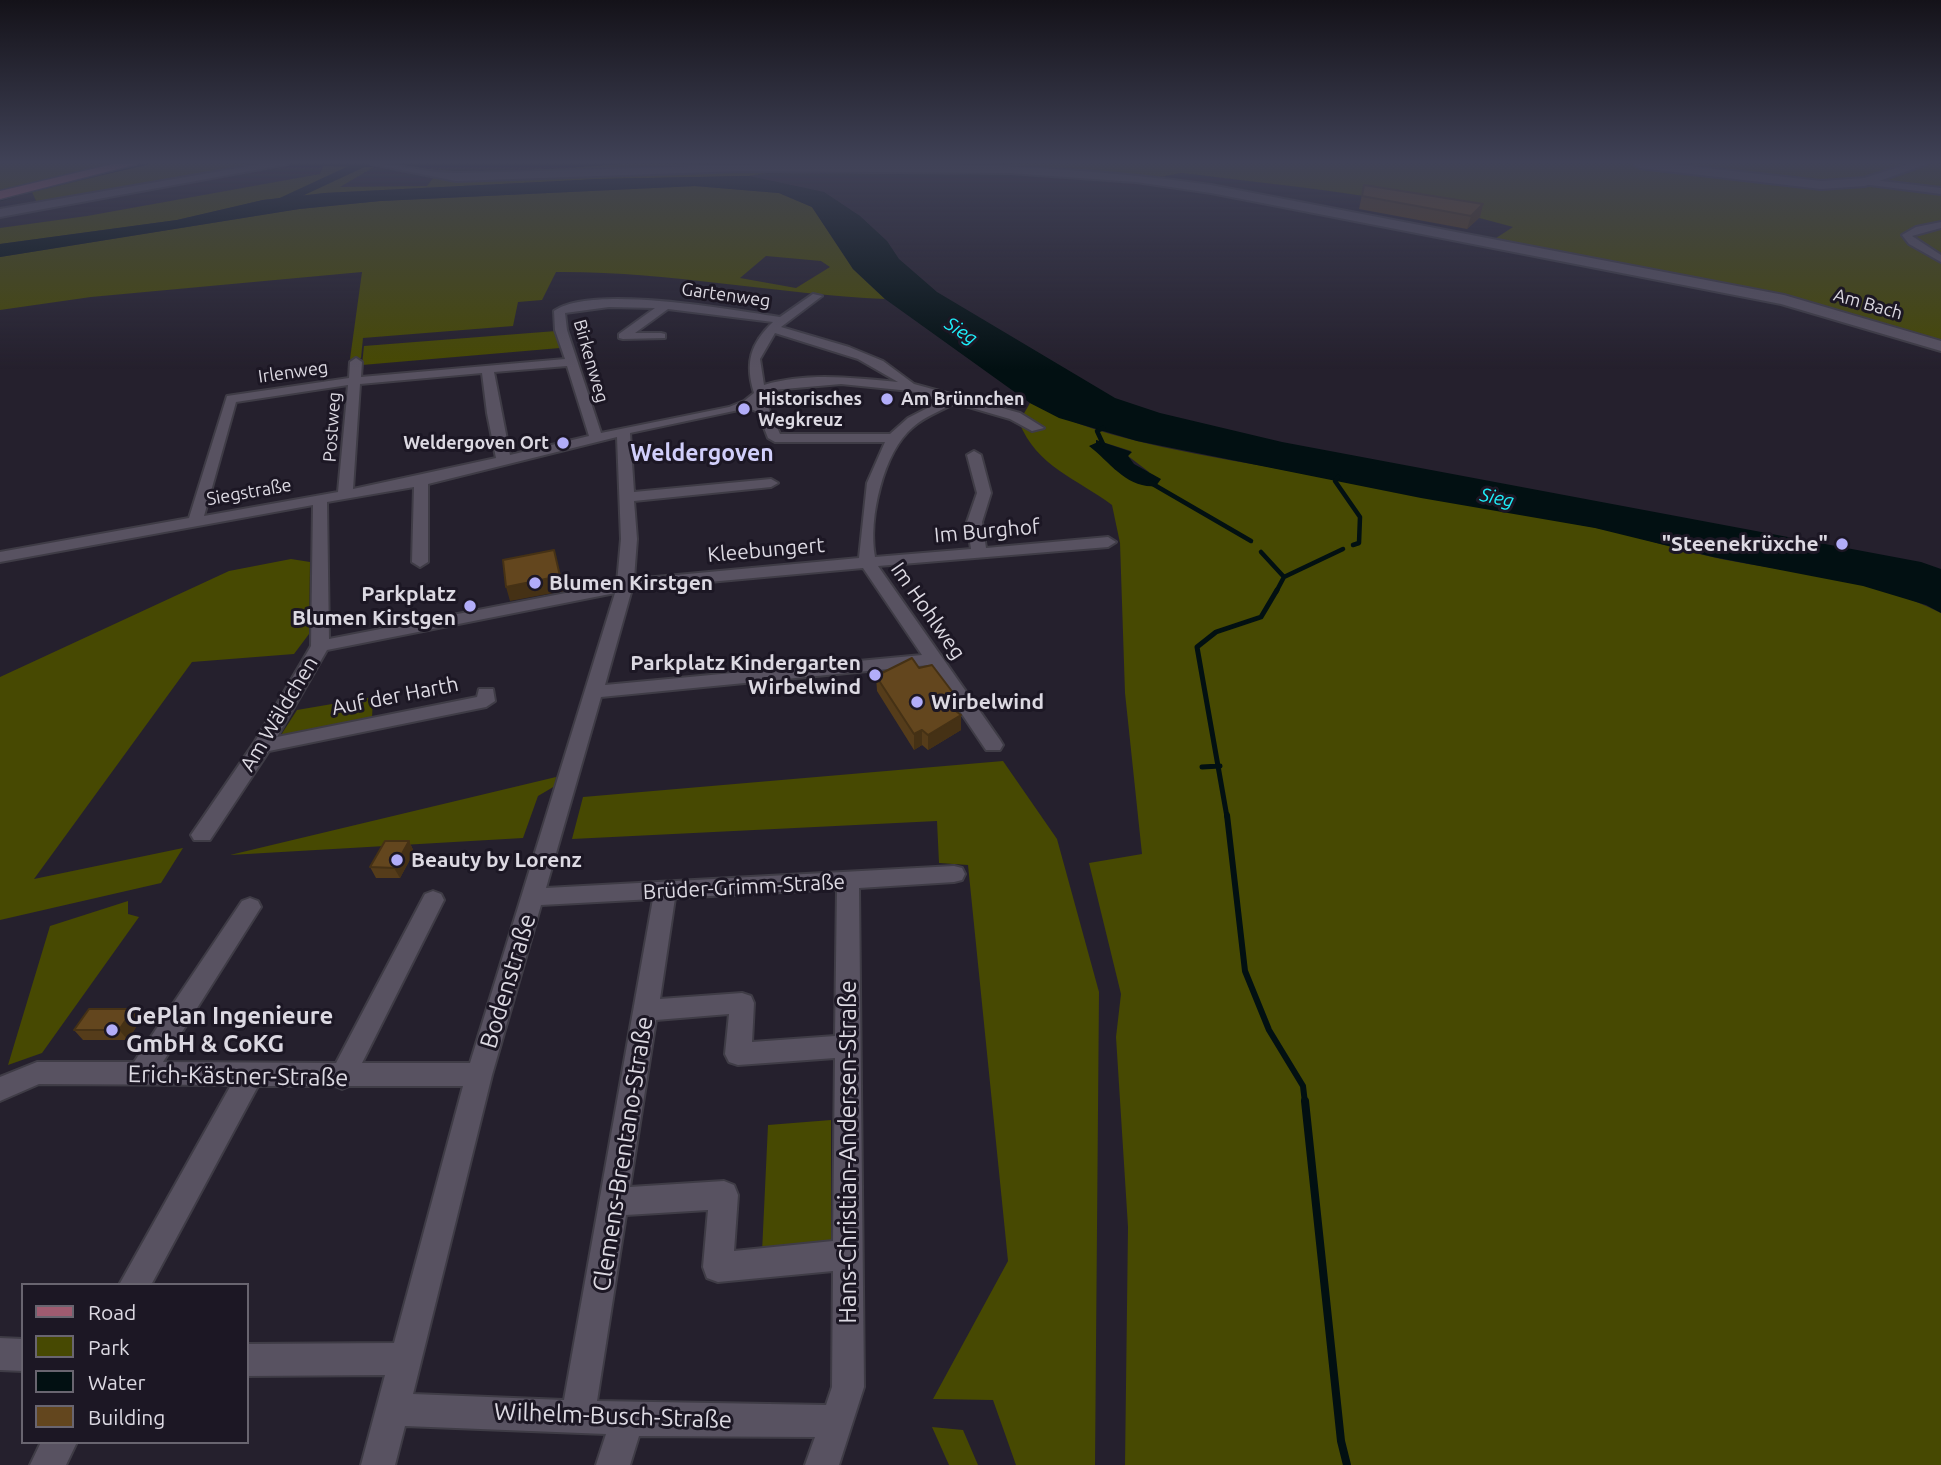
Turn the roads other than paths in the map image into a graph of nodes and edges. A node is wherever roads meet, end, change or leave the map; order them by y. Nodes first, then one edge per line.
1 (1435, 232) edge
2 (1912, 232) edge
3 (1941, 259) edge
4 (817, 296) dead end
5 (576, 305) joint
6 (666, 305) junction
7 (778, 324) junction
8 (661, 336) dead end
9 (1941, 346) edge
10 (356, 362) dead end
11 (571, 362) junction
12 (488, 369) junction
13 (353, 381) junction
14 (911, 387) junction
15 (760, 392) junction
16 (952, 400) junction
17 (749, 404) junction
18 (1037, 428) dead end
19 (623, 430) junction
20 (596, 438) junction
21 (895, 438) junction
22 (974, 455) dead end
23 (504, 461) junction
24 (421, 481) junction
25 (771, 484) dead end
26 (345, 494) junction
27 (626, 497) junction
28 (320, 499) junction
29 (195, 522) junction
30 (1108, 542) dead end
31 (980, 553) junction
32 (0, 557) edge
33 (419, 562) dead end
34 (869, 563) junction
35 (625, 586) junction
36 (320, 646) junction
37 (936, 659) junction
38 (595, 692) junction
39 (486, 693) dead end
40 (993, 745) dead end
41 (262, 746) junction
42 (202, 835) dead end
43 (954, 874) dead end
44 (848, 880) junction
45 (665, 892) junction
46 (533, 897) junction
47 (432, 900) dead end
48 (250, 907) dead end
49 (646, 1010) junction
50 (849, 1046) junction
51 (141, 1075) junction
52 (250, 1076) junction
53 (479, 1076) junction
54 (342, 1077) junction
55 (1, 1091) edge
56 (616, 1202) junction
57 (848, 1255) junction
58 (135, 1283) edge
59 (0, 1354) edge
60 (21, 1355) edge
61 (403, 1359) junction
62 (248, 1360) edge
63 (393, 1409) junction
64 (578, 1416) junction
65 (628, 1419) junction
66 (834, 1421) junction
67 (59, 1444) edge
68 (47, 1465) edge
69 (378, 1465) edge
70 (613, 1465) edge
71 (822, 1465) edge

1 - 9 street, Am Bach
2 - 3 street
4 - 7 street
5 - 6 street, Gartenweg
5 - 11 street, Birkenweg
6 - 7 street, Gartenweg
6 - 8 street, Gartenweg
7 - 14 street, Gartenweg
7 - 15 street
10 - 13 street, Postweg
11 - 12 street, Irlenweg
11 - 20 street, Birkenweg
12 - 13 street, Irlenweg
12 - 23 street
13 - 26 street, Postweg
13 - 29 street, Irlenweg
14 - 15 street
14 - 16 street
15 - 17 street
16 - 18 street
16 - 21 street, Im Hohlweg
17 - 19 street, Siegstraße
17 - 21 street
19 - 20 street, Siegstraße
19 - 27 street, Bodenstraße
20 - 23 street, Siegstraße
21 - 34 street, Im Hohlweg
22 - 31 street
23 - 24 street, Siegstraße
24 - 26 street, Siegstraße
24 - 33 street
25 - 27 street
26 - 28 street, Siegstraße
27 - 35 street, Bodenstraße
28 - 29 street, Siegstraße
28 - 36 street, Am Wäldchen
29 - 32 street, Siegstraße
30 - 31 street, Im Burghof
31 - 34 street, Im Burghof
34 - 35 street, Kleebungert
34 - 37 street, Im Hohlweg
35 - 36 street, Kleebungert
35 - 38 street, Bodenstraße
36 - 41 street, Am Wäldchen
37 - 38 street
37 - 40 street, Im Hohlweg
38 - 46 street, Bodenstraße
39 - 41 street, Auf der Harth
41 - 42 street, Am Wäldchen
43 - 44 street, Brüder-Grimm-Straße
44 - 45 street, Brüder-Grimm-Straße
44 - 50 street, Hans-Christian-Andersen-Straße
45 - 46 street, Brüder-Grimm-Straße
45 - 49 street, Clemens-Brentano-Straße
46 - 53 street, Bodenstraße
47 - 54 street
48 - 51 street
49 - 50 street
49 - 56 street, Clemens-Brentano-Straße
50 - 57 street, Hans-Christian-Andersen-Straße
51 - 52 street, Erich-Kästner-Straße
51 - 55 street, Erich-Kästner-Straße
52 - 54 street, Erich-Kästner-Straße
52 - 58 street
53 - 54 street, Erich-Kästner-Straße
53 - 61 street, Bodenstraße
56 - 57 street
56 - 64 street, Clemens-Brentano-Straße
57 - 66 street, Hans-Christian-Andersen-Straße
59 - 60 street
61 - 62 street
61 - 63 street, Bodenstraße
63 - 64 street, Wilhelm-Busch-Straße
63 - 69 street, Bodenstraße
64 - 65 street, Wilhelm-Busch-Straße
65 - 66 street, Wilhelm-Busch-Straße
65 - 70 street
66 - 71 street, Hans-Christian-Andersen-Straße
67 - 68 street

